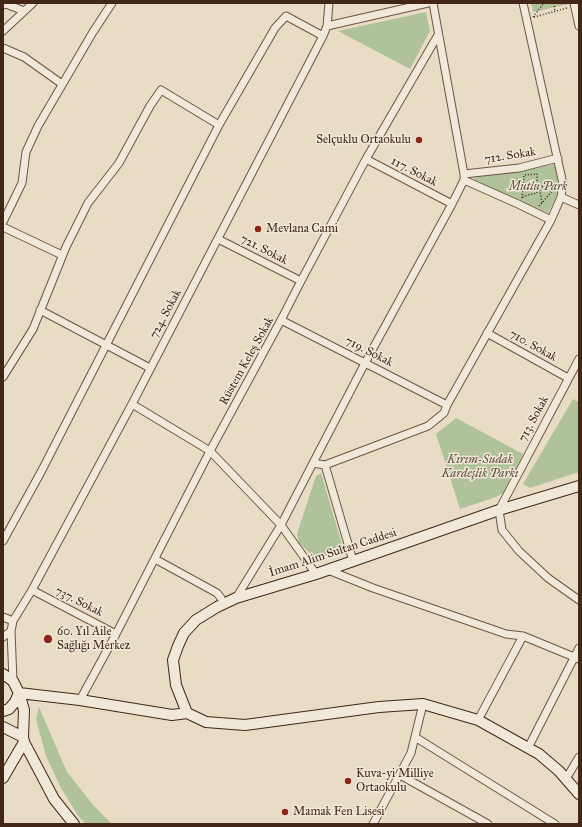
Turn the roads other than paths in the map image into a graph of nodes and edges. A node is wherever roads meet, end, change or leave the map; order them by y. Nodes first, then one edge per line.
1 (33, 3) edge
2 (112, 3) edge
3 (329, 3) edge
4 (428, 3) edge
5 (433, 3) edge
6 (523, 3) edge
7 (3, 5) edge
8 (575, 5) edge
9 (24, 11) junction
10 (327, 26) junction
11 (579, 26) edge
12 (3, 31) edge
13 (438, 35) junction
14 (323, 36) junction
15 (3, 48) edge
16 (62, 84) junction
17 (219, 125) junction
18 (558, 158) junction
19 (366, 160) junction
20 (464, 177) junction
21 (561, 197) junction
22 (452, 204) junction
23 (579, 205) edge
24 (551, 220) junction
25 (3, 222) edge
26 (3, 227) edge
27 (218, 239) junction
28 (62, 255) junction
29 (301, 281) junction
30 (40, 310) junction
31 (281, 320) junction
32 (487, 333) junction
33 (106, 344) junction
34 (579, 359) edge
35 (365, 363) junction
36 (150, 368) junction
37 (3, 375) edge
38 (568, 378) junction
39 (132, 404) junction
40 (447, 404) junction
41 (210, 451) junction
42 (313, 463) junction
43 (325, 465) junction
44 (579, 486) edge
45 (499, 510) junction
46 (281, 525) junction
47 (3, 541) edge
48 (154, 559) junction
49 (353, 561) junction
50 (328, 570) junction
51 (316, 574) junction
52 (32, 590) junction
53 (236, 598) junction
54 (579, 600) edge
55 (224, 604) junction
56 (3, 617) edge
57 (13, 622) junction
58 (11, 631) junction
59 (116, 634) junction
60 (523, 636) junction
61 (3, 637) edge
62 (579, 648) edge
63 (577, 658) edge
64 (3, 674) edge
65 (13, 681) junction
66 (19, 692) junction
67 (80, 700) junction
68 (423, 704) junction
69 (3, 711) edge
70 (187, 713) junction
71 (478, 720) junction
72 (3, 727) edge
73 (415, 737) junction
74 (23, 740) junction
75 (528, 748) junction
76 (579, 757) edge
77 (400, 775) junction
78 (3, 778) edge
79 (566, 779) junction
80 (579, 794) edge
81 (74, 824) edge
82 (373, 824) edge
83 (488, 824) edge
84 (555, 824) edge

1 - 9 street
2 - 16 street
3 - 10 street, 724. Sokak
4 - 10 street
5 - 13 street
6 - 18 street
7 - 9 street
8 - 11 street
9 - 12 street
10 - 14 street, 724. Sokak
13 - 19 street, Rüstem Keleş Sokak
13 - 20 street
14 - 17 street
14 - 27 street, 724. Sokak
15 - 16 street
16 - 25 street
17 - 28 street
17 - 33 street
18 - 20 street, 712. Sokak
18 - 21 street
19 - 22 street, 117. Sokak
19 - 29 street, Rüstem Keleş Sokak
20 - 22 street
20 - 24 street
21 - 23 street
21 - 24 street
22 - 35 street
24 - 32 street
26 - 28 street
27 - 29 street, 721. Sokak
27 - 36 street, 724. Sokak
28 - 30 street
29 - 31 street, Rüstem Keleş Sokak
30 - 33 street
30 - 37 street
31 - 35 street, 719. Sokak
31 - 41 street, Rüstem Keleş Sokak
32 - 38 street, 710. Sokak
32 - 40 street
33 - 36 street
33 - 47 street
34 - 38 street, 713. Sokak
35 - 40 street, 719. Sokak
35 - 42 street
36 - 39 street, 724. Sokak
38 - 45 street, 713. Sokak
39 - 41 street
39 - 52 street, 724. Sokak
40 - 43 street
41 - 46 street
41 - 48 street, Rüstem Keleş Sokak
42 - 43 street
42 - 46 street
43 - 49 street
44 - 45 street, İmam Alim Sultan Caddesi
45 - 49 street, İmam Alim Sultan Caddesi
45 - 54 street
46 - 51 street
46 - 53 street
48 - 55 street
48 - 59 street, Rüstem Keleş Sokak
49 - 50 street, İmam Alim Sultan Caddesi
50 - 51 street, İmam Alim Sultan Caddesi
50 - 60 street
51 - 53 street, İmam Alim Sultan Caddesi
52 - 57 street, 724. Sokak
52 - 59 street, 737. Sokak
53 - 55 street, İmam Alim Sultan Caddesi
55 - 70 street, İmam Alim Sultan Caddesi
56 - 57 street
57 - 58 street, 724. Sokak
58 - 61 street
58 - 65 street, 724. Sokak
59 - 67 street, Rüstem Keleş Sokak
60 - 63 street
60 - 71 street
62 - 63 street
63 - 75 street
64 - 65 street
65 - 66 street
66 - 67 street
66 - 69 street
66 - 74 street
67 - 70 street
68 - 70 street
68 - 71 street
68 - 73 street
71 - 75 street
72 - 74 street
73 - 77 street
73 - 84 street
74 - 78 street
74 - 81 street
75 - 79 street
76 - 79 street
77 - 82 street
77 - 83 street
79 - 80 street

